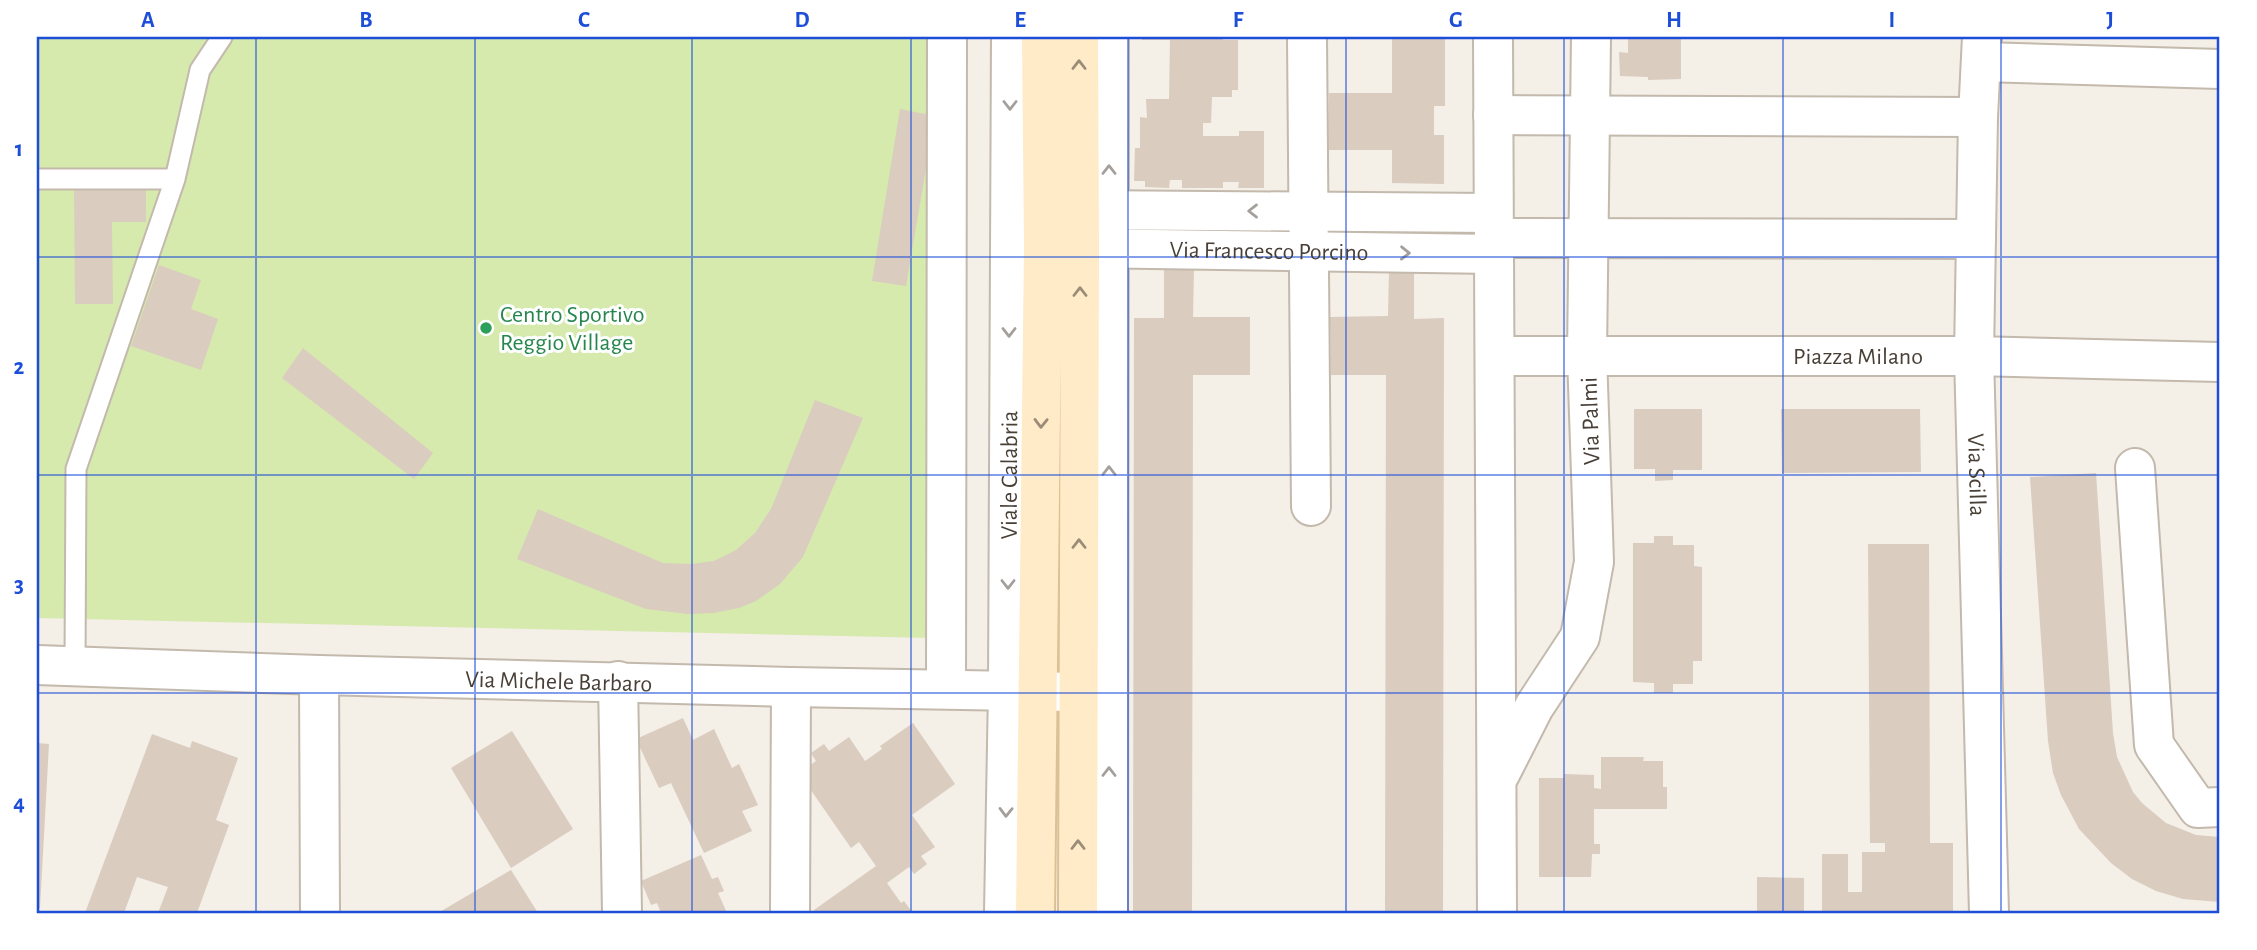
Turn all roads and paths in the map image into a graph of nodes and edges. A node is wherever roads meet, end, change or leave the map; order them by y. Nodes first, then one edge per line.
1 (222, 37) edge
2 (947, 37) edge
3 (1011, 37) edge
4 (1041, 37) edge
5 (1079, 37) edge
6 (1109, 37) edge
7 (1307, 37) edge
8 (1493, 37) edge
9 (1591, 37) edge
10 (1982, 49) edge
11 (2220, 69) edge
12 (1493, 115) junction
13 (1589, 117) junction
14 (1978, 117) junction
15 (37, 179) edge
16 (175, 179) junction
17 (1043, 209) junction
18 (1094, 209) junction
19 (1309, 211) junction
20 (1493, 235) junction
21 (1589, 238) junction
22 (1976, 239) junction
23 (1043, 247) junction
24 (1094, 248) junction
25 (1308, 252) junction
26 (1587, 355) junction
27 (1496, 356) junction
28 (1974, 356) junction
29 (2220, 362) edge
30 (2135, 468) dead end
31 (1311, 506) dead end
32 (37, 665) edge
33 (75, 666) junction
34 (319, 675) junction
35 (618, 681) junction
36 (790, 687) junction
37 (946, 689) junction
38 (1023, 690) junction
39 (1079, 692) junction
40 (1496, 781) junction
41 (2220, 807) edge
42 (320, 913) edge
43 (622, 913) edge
44 (790, 913) edge
45 (1004, 913) edge
46 (1035, 913) edge
47 (1078, 913) edge
48 (1108, 913) edge
49 (1497, 913) edge
50 (1989, 913) edge

1 - 16 lane
2 - 37 street
3 -> 38 street, Viale Calabria
4 - 17 main road, Viale Calabria
18 -> 5 main road
18 -> 6 street
7 - 19 street
8 - 12 street, Via Palmi
9 - 13 street, Via Palmi
10 - 11 street
10 - 14 street, Via Scilla
12 - 13 street
12 - 20 street, Via Palmi
13 - 14 street
13 - 21 street, Via Palmi
14 - 22 street, Via Scilla
15 - 16 lane
16 - 33 lane
17 - 18 street, Via Francesco Porcino
17 - 23 main road, Viale Calabria
19 -> 18 street, Via Francesco Porcino
18 - 24 main road
19 - 20 street, Via Francesco Porcino
19 - 25 street
20 - 21 street
25 -> 20 street, Via Francesco Porcino
20 - 27 street, Via Palmi
21 - 22 street
21 - 26 street, Via Palmi
22 - 28 street, Via Scilla
23 - 24 street, Via Francesco Porcino
23 -> 38 main road, Viale Calabria
24 - 25 street, Via Francesco Porcino
39 -> 24 main road
48 -> 24 street
25 - 31 street
26 - 27 street, Piazza Milano
26 - 28 street, Piazza Milano
26 - 40 street, Via Palmi
27 - 40 street, Via Palmi
28 - 29 street, Piazza Milano
28 - 50 street, Via Scilla
30 - 41 street
32 - 33 street, Via Michele Barbaro
33 - 34 street, Via Michele Barbaro
34 - 35 street, Via Michele Barbaro
34 - 42 street
35 - 36 street, Via Michele Barbaro
35 - 43 street
36 - 37 street, Via Michele Barbaro
36 - 44 street
37 - 38 street, Via Michele Barbaro
38 - 39 street, Via Michele Barbaro
38 -> 45 street, Viale Calabria
38 - 46 main road, Viale Calabria
47 -> 39 main road
40 - 49 street, Via Palmi

